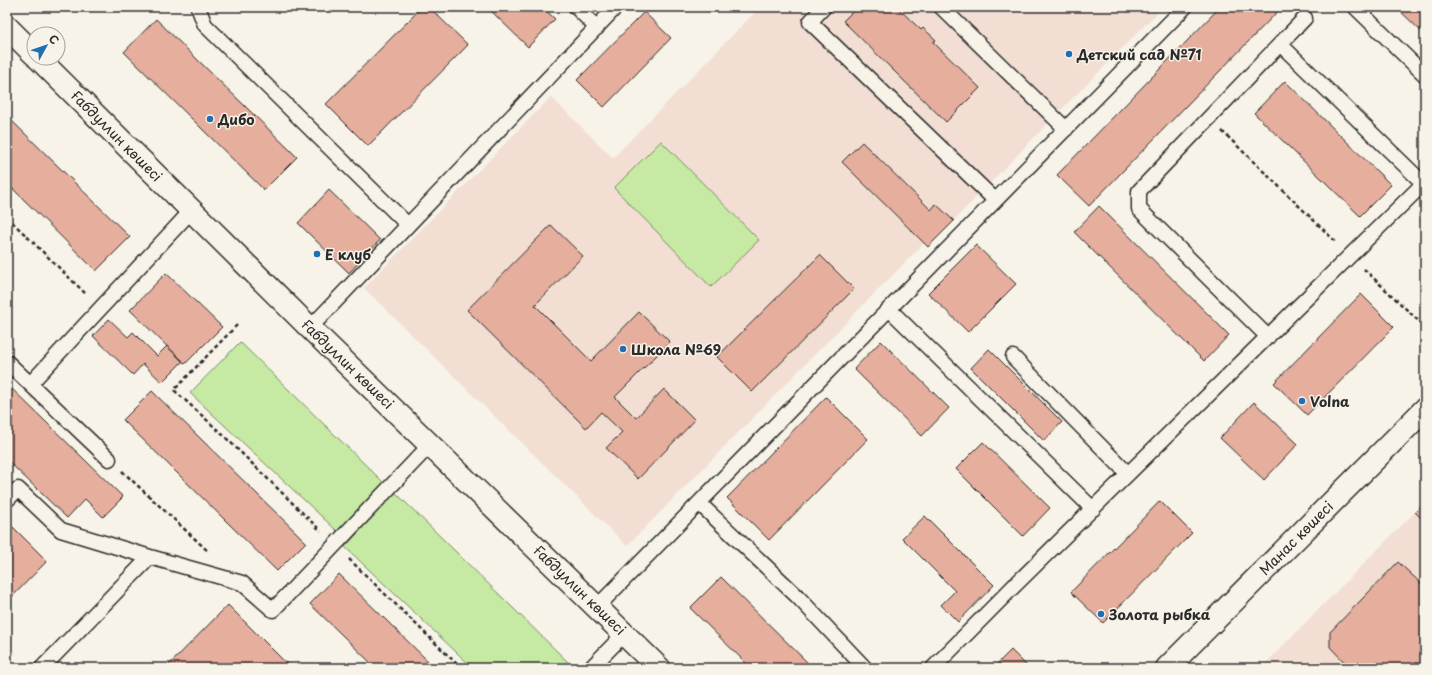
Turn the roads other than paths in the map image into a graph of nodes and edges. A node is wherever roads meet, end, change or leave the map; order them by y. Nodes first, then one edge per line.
1 (198, 7) edge
2 (576, 7) edge
3 (616, 7) edge
4 (824, 7) edge
5 (940, 7) edge
6 (1185, 7) edge
7 (1355, 7) edge
8 (1305, 18) dead end
9 (7, 27) edge
10 (597, 28) junction
11 (1280, 44) junction
12 (26, 46) edge
13 (46, 66) edge
14 (1425, 75) edge
15 (1066, 129) junction
16 (1424, 183) edge
17 (995, 200) junction
18 (192, 210) junction
19 (408, 225) junction
20 (889, 309) junction
21 (310, 328) junction
22 (1268, 337) junction
23 (1013, 357) dead end
24 (7, 362) edge
25 (30, 384) junction
26 (1425, 409) edge
27 (430, 445) junction
28 (109, 459) road end
29 (1128, 474) junction
30 (7, 500) edge
31 (699, 503) junction
32 (1093, 509) junction
33 (150, 557) junction
34 (597, 607) junction
35 (624, 634) junction
36 (42, 668) edge
37 (592, 668) edge
38 (659, 668) edge
39 (865, 668) edge
40 (933, 668) edge
41 (1167, 668) edge

1 - 19 lane
2 - 10 lane
3 - 10 lane
4 - 17 lane
5 - 15 lane
6 - 15 lane
7 - 14 lane
8 - 11 lane
9 - 12 street
10 - 19 lane
11 - 16 lane
11 - 22 lane
13 - 18 street, Ғабдуллин көшесі
15 - 17 lane
16 - 22 lane
17 - 20 lane
18 - 21 street, Ғабдуллин көшесі
18 - 25 lane
19 - 21 lane
20 - 31 lane
20 - 32 lane
21 - 27 street, Ғабдуллин көшесі
22 - 29 lane
23 - 29 lane
24 - 25 lane
25 - 28 lane
26 - 41 street, Манас көшесі
27 - 33 lane
27 - 34 street, Ғабдуллин көшесі
29 - 32 lane
30 - 33 lane
31 - 34 lane
31 - 39 lane
32 - 40 lane
33 - 36 lane
34 - 35 street, Ғабдуллин көшесі
35 - 37 lane
35 - 38 street, Ғабдуллин көшесі

